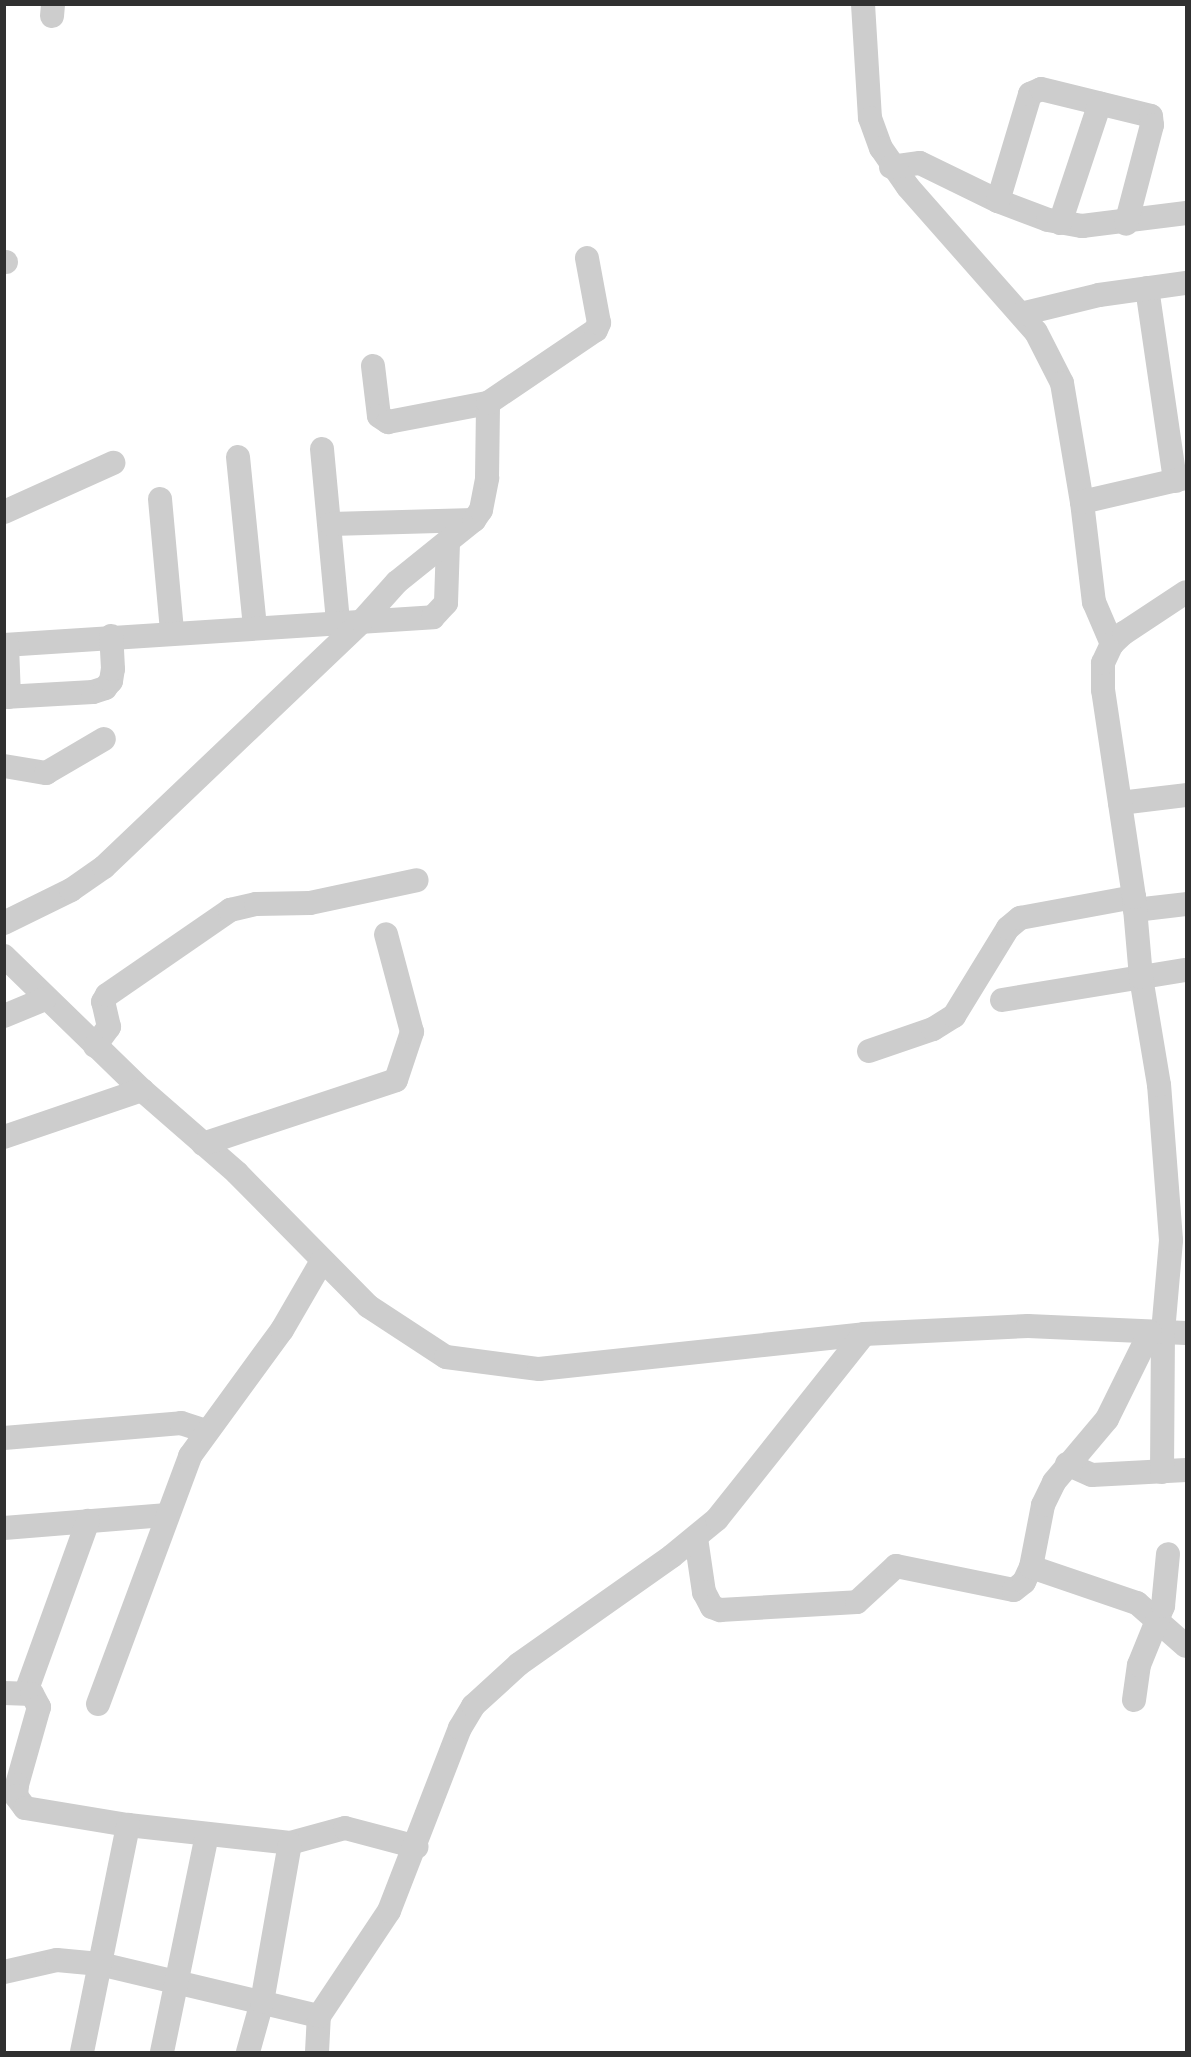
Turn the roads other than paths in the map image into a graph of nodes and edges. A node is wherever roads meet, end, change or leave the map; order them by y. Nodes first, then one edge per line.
1 (863, 4) edge
2 (1100, 103) junction
3 (891, 167) junction
4 (998, 201) junction
5 (1186, 213) edge
6 (1060, 222) junction
7 (1126, 224) junction
8 (587, 258) dead end
9 (1186, 283) edge
10 (1147, 288) junction
11 (1021, 314) junction
12 (373, 366) dead end
13 (488, 403) junction
14 (322, 449) dead end
15 (238, 457) dead end
16 (113, 463) dead end
17 (1181, 480) edge
18 (160, 499) dead end
19 (1082, 502) junction
20 (4, 512) edge
21 (474, 520) junction
22 (331, 524) junction
23 (448, 542) junction
24 (1186, 592) edge
25 (362, 621) junction
26 (338, 622) junction
27 (255, 627) junction
28 (172, 631) junction
29 (111, 636) junction
30 (1112, 644) junction
31 (6, 645) edge
32 (7, 697) edge
33 (104, 739) dead end
34 (4, 766) edge
35 (1186, 795) edge
36 (1120, 803) junction
37 (417, 880) dead end
38 (1134, 904) junction
39 (1186, 904) edge
40 (4, 923) edge
41 (386, 934) dead end
42 (4, 956) edge
43 (1186, 970) edge
44 (1141, 977) junction
45 (45, 999) junction
46 (1002, 1000) dead end
47 (4, 1016) edge
48 (95, 1046) junction
49 (869, 1051) dead end
50 (142, 1090) junction
51 (4, 1137) edge
52 (203, 1144) junction
53 (322, 1261) junction
54 (1167, 1332) edge
55 (864, 1334) junction
56 (206, 1431) junction
57 (4, 1438) edge
58 (1067, 1464) junction
59 (1186, 1470) edge
60 (1162, 1472) junction
61 (167, 1515) junction
62 (88, 1521) junction
63 (4, 1528) edge
64 (696, 1538) junction
65 (1168, 1554) dead end
66 (1031, 1567) junction
67 (1160, 1619) junction
68 (1186, 1646) edge
69 (15, 1692) edge
70 (1134, 1700) dead end
71 (98, 1704) dead end
72 (128, 1825) junction
73 (207, 1835) junction
74 (290, 1843) junction
75 (417, 1847) junction
76 (100, 1964) junction
77 (4, 1972) edge
78 (177, 1982) junction
79 (262, 2002) junction
80 (319, 2016) junction
81 (82, 2052) edge
82 (162, 2052) edge
83 (248, 2052) edge
84 (317, 2052) edge

1 - 3 street
2 - 4 street
2 - 6 street
2 - 7 street
3 - 4 street
3 - 11 street
4 - 6 street
5 - 7 street
6 - 7 street
8 - 13 street
9 - 10 street
10 - 11 street
10 - 17 street
11 - 19 street
12 - 13 street
13 - 21 street
14 - 22 street
15 - 27 street
16 - 20 street
17 - 19 street
18 - 28 street
19 - 30 street
21 - 22 street
21 - 23 street
22 - 26 street
23 - 25 street
23 - 25 street
24 - 30 street
25 - 26 street
25 - 40 street
26 - 27 street
27 - 28 street
28 - 29 street
29 - 31 street
29 - 32 street
30 - 36 street
31 - 32 street
33 - 34 street
35 - 36 street
36 - 38 street
37 - 48 street
38 - 39 street
38 - 44 street
38 - 49 street
41 - 52 street
42 - 45 street
43 - 44 street
44 - 46 street
44 - 54 street
45 - 47 street
45 - 48 street
48 - 50 street
50 - 51 street
50 - 52 street
52 - 53 street
53 - 55 street
53 - 56 street
54 - 55 street
54 - 58 street
54 - 60 street
55 - 64 street
56 - 57 street
56 - 61 street
58 - 60 street
58 - 66 street
59 - 60 street
61 - 62 street
61 - 71 street
62 - 63 street
62 - 69 street
64 - 66 street
64 - 75 street
65 - 67 street
66 - 67 street
67 - 68 street
67 - 70 street
69 - 72 street
72 - 73 street
72 - 76 street
73 - 74 street
73 - 78 street
74 - 75 street
74 - 79 street
75 - 80 street
76 - 77 street
76 - 78 street
76 - 81 street
78 - 79 street
78 - 82 street
79 - 80 street
79 - 83 street
80 - 84 street

